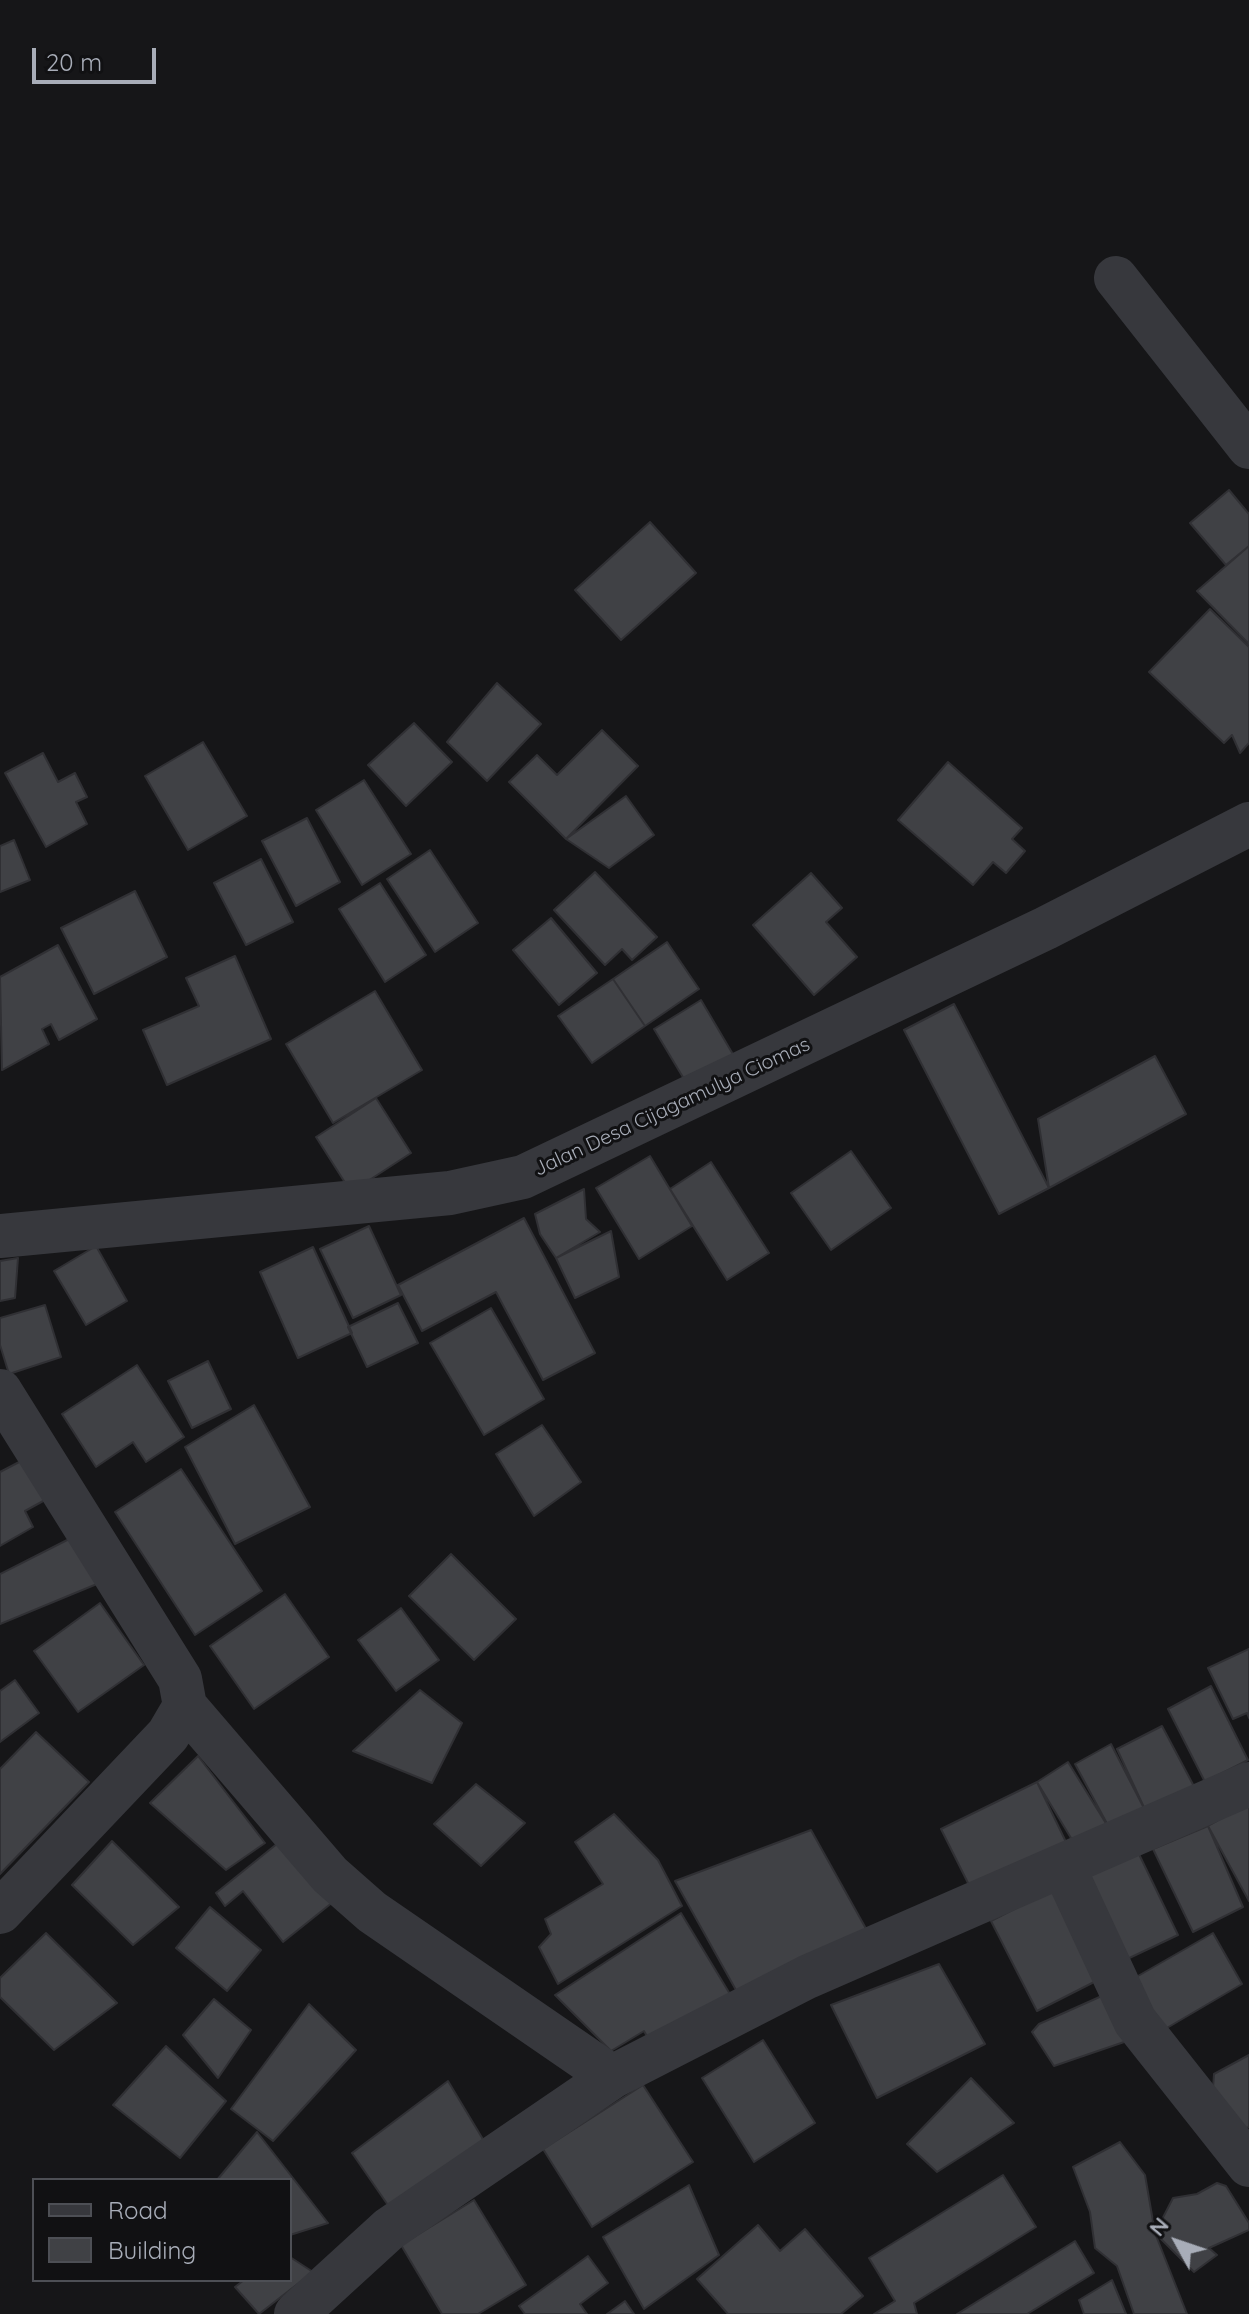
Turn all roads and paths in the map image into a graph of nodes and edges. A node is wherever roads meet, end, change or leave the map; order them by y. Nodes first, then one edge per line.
1 (1116, 278) dead end
2 (1249, 447) edge
3 (1249, 824) edge
4 (0, 1236) edge
5 (0, 1391) edge
6 (185, 1706) junction
7 (1249, 1784) edge
8 (1064, 1868) junction
9 (0, 1912) edge
10 (612, 2077) junction
11 (1249, 2165) edge
12 (296, 2314) edge

1 - 2 street
3 - 4 street, Jalan Desa Cijagamulya Ciomas
5 - 6 street
6 - 9 street
6 - 10 street
7 - 8 street
8 - 10 street
8 - 11 street
10 - 12 street

